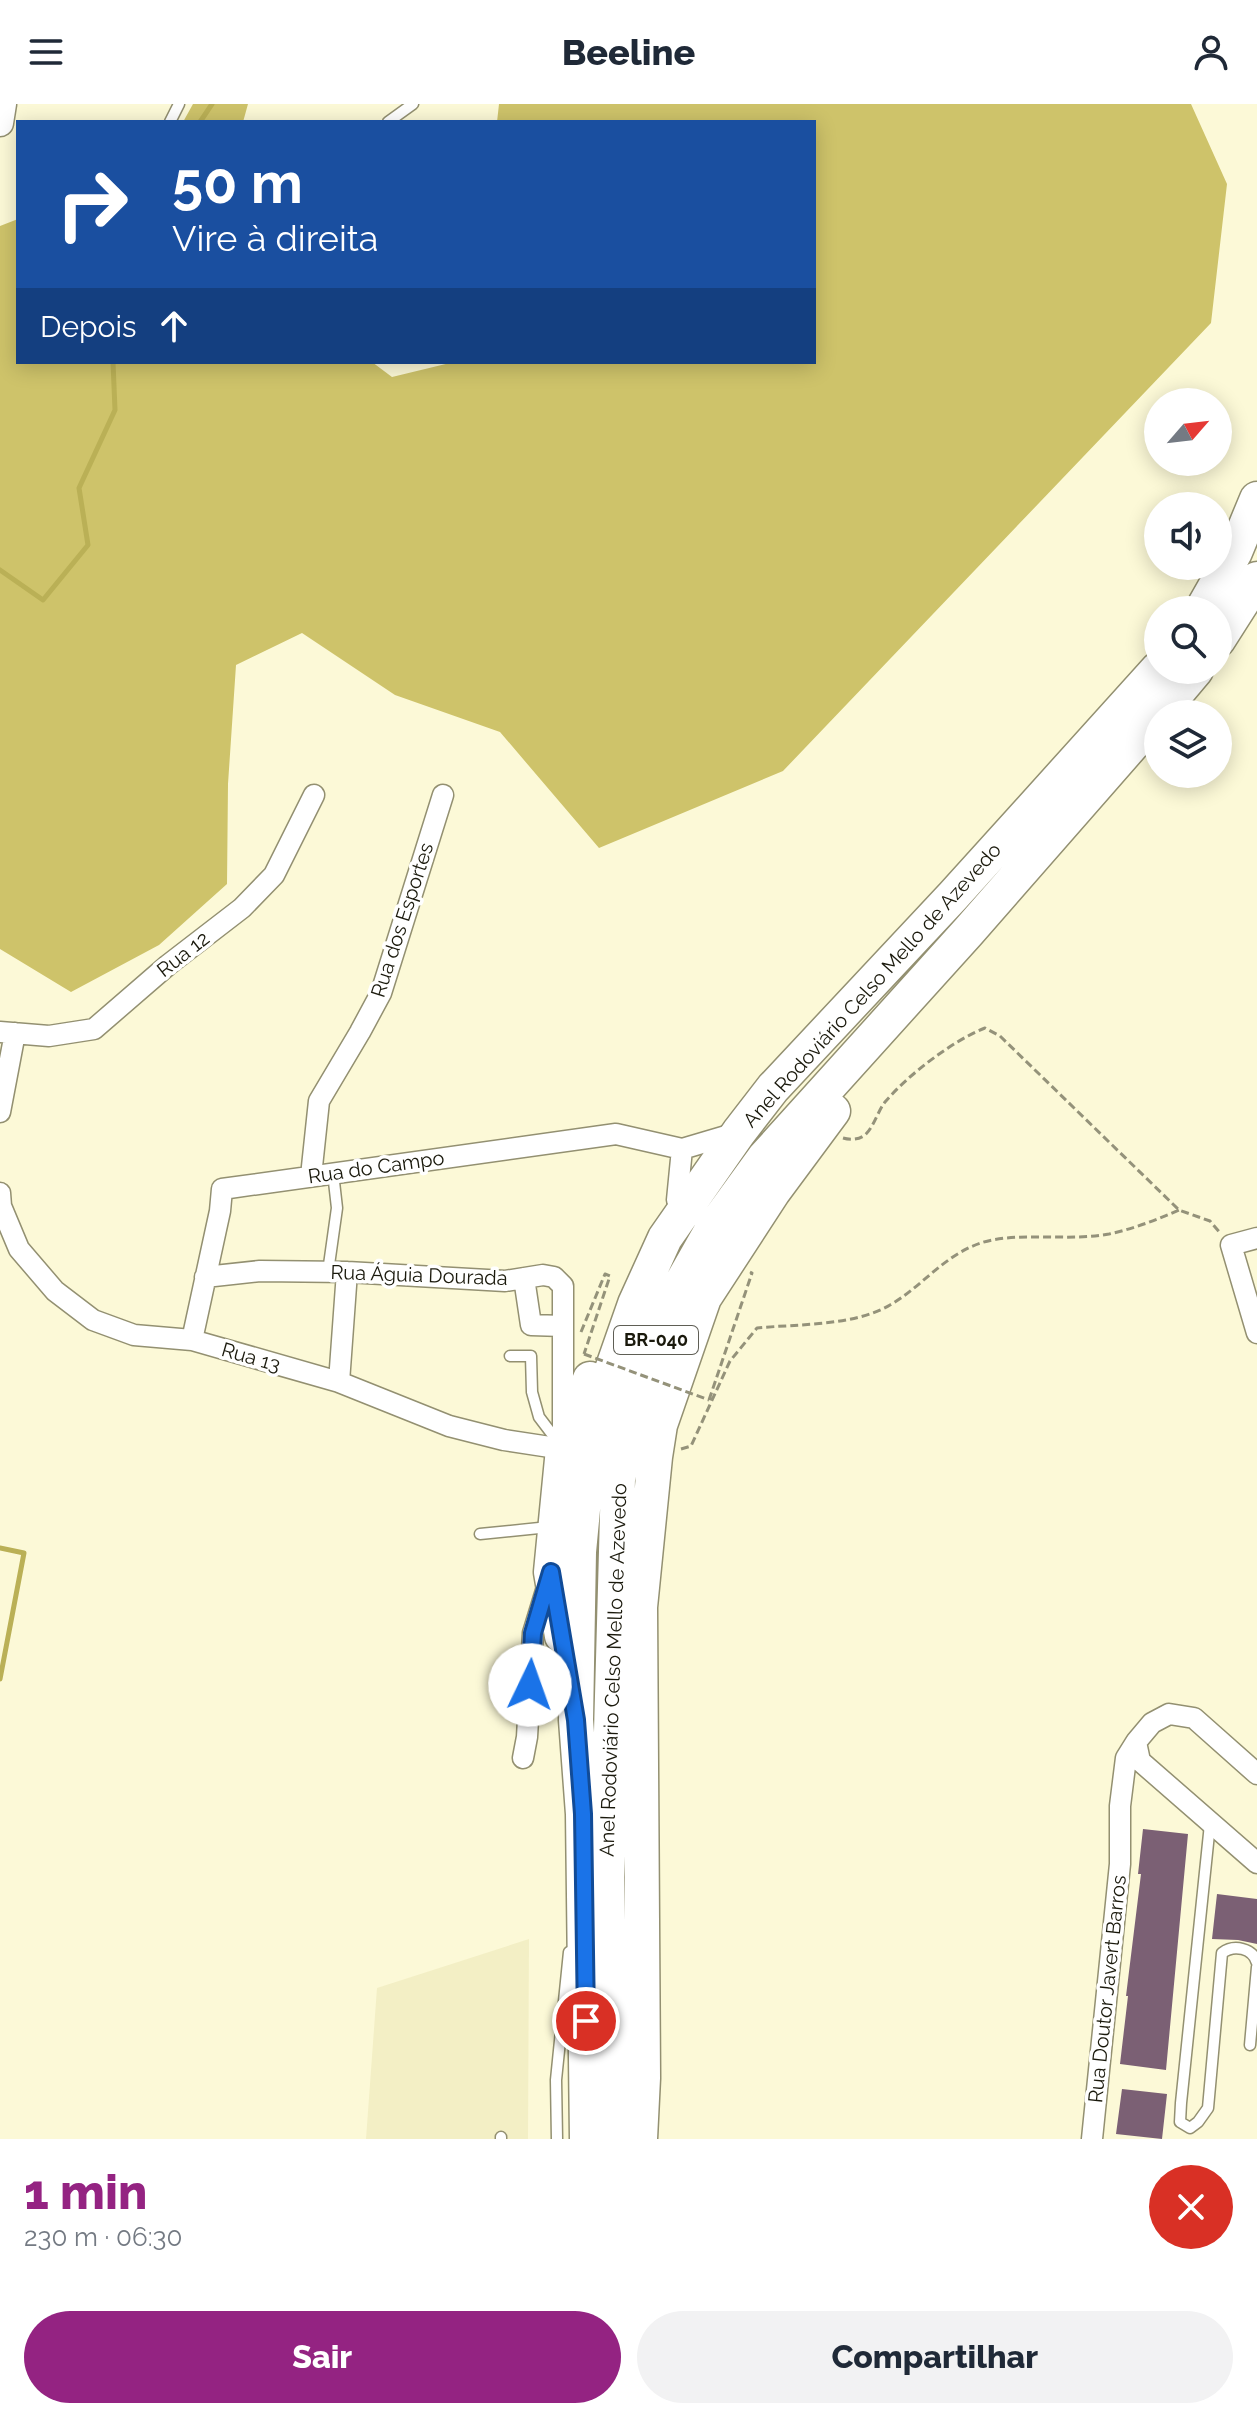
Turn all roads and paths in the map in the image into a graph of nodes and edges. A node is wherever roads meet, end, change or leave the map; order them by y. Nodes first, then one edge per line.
1 (3, 104) edge
2 (413, 104) edge
3 (391, 120) edge
4 (0, 123) edge
5 (1257, 499) edge
6 (1257, 579) edge
7 (1210, 596) edge
8 (1232, 618) edge
9 (1144, 684) edge
10 (1184, 684) edge
11 (1171, 700) edge
12 (1144, 732) edge
13 (314, 795) dead end
14 (443, 795) dead end
15 (968, 932) junction
16 (7, 1032) edge
17 (0, 1112) edge
18 (822, 1127) junction
19 (739, 1132) junction
20 (682, 1149) junction
21 (713, 1169) junction
22 (333, 1173) junction
23 (311, 1176) junction
24 (0, 1193) edge
25 (677, 1200) junction
26 (1179, 1210) junction
27 (1257, 1238) edge
28 (1231, 1245) junction
29 (744, 1268) dead end
30 (338, 1272) junction
31 (205, 1277) junction
32 (524, 1278) junction
33 (563, 1326) junction
34 (1257, 1333) edge
35 (192, 1340) junction
36 (510, 1356) dead end
37 (563, 1357) junction
38 (720, 1366) junction
39 (727, 1369) junction
40 (339, 1382) junction
41 (563, 1449) junction
42 (655, 1457) junction
43 (556, 1526) junction
44 (480, 1534) dead end
45 (551, 1572) junction
46 (576, 1720) junction
47 (1136, 1742) junction
48 (523, 1758) dead end
49 (1257, 1774) edge
50 (1159, 1779) junction
51 (583, 1814) junction
52 (1210, 1822) junction
53 (1120, 1839) junction
54 (1257, 1863) edge
55 (572, 1924) dead end
56 (570, 1939) dead end
57 (1257, 1965) edge
58 (1250, 2045) dead end
59 (557, 2139) edge
60 (587, 2139) edge
61 (613, 2139) edge
62 (640, 2139) edge
63 (1092, 2139) edge

1 - 4 street
2 - 3 lane
5 - 7 highway
6 - 8 highway
9 - 19 highway, Anel Rodoviário Celso Mello de Azevedo / BR-040
10 - 11 highway, Anel Rodoviário Celso Mello de Azevedo / BR-040
12 - 15 highway, Anel Rodoviário Celso Mello de Azevedo / BR-040
13 - 16 street, Rua 12
14 - 23 street, Rua dos Esportes
15 - 18 highway
15 - 61 highway, Anel Rodoviário Celso Mello de Azevedo / BR-040
16 - 17 street
18 - 26 path
18 - 42 highway
19 - 20 street, Rua do Campo
19 - 21 highway, Anel Rodoviário Celso Mello de Azevedo / BR-040
20 - 22 street, Rua do Campo
20 - 25 street
21 - 25 highway
21 - 46 highway, Anel Rodoviário Celso Mello de Azevedo / BR-040
22 - 23 street, Rua do Campo
22 - 30 lane
23 - 31 street, Rua do Campo
24 - 35 street, Rua 13
25 - 41 highway
26 - 28 path
26 - 39 path
27 - 28 street
28 - 34 street
29 - 38 path
30 - 31 street, Rua Águia Dourada
30 - 32 street, Rua Águia Dourada
30 - 40 street
31 - 35 street, Rua do Campo
32 - 33 street
32 - 33 street, Rua Águia Dourada
33 - 37 street, Rua Águia Dourada
35 - 40 street, Rua 13
36 - 41 lane
37 - 38 path, bridge
37 - 41 street, Rua Águia Dourada
38 - 39 path
39 - 42 path
40 - 41 street, Rua 13
41 - 43 highway
42 - 62 highway
43 - 44 lane
43 - 45 highway
45 - 46 highway
45 - 48 street
46 - 51 highway, Anel Rodoviário Celso Mello de Azevedo / BR-040
47 - 49 street
47 - 50 street
47 - 53 street, Rua Doutor Javert Barros
50 - 52 street
50 - 53 street, Rua Doutor Javert Barros
51 - 55 lane
51 - 60 highway, Anel Rodoviário Celso Mello de Azevedo / BR-040
52 - 54 street
52 - 57 lane
53 - 63 street, Rua Doutor Javert Barros
56 - 59 lane
57 - 58 lane

